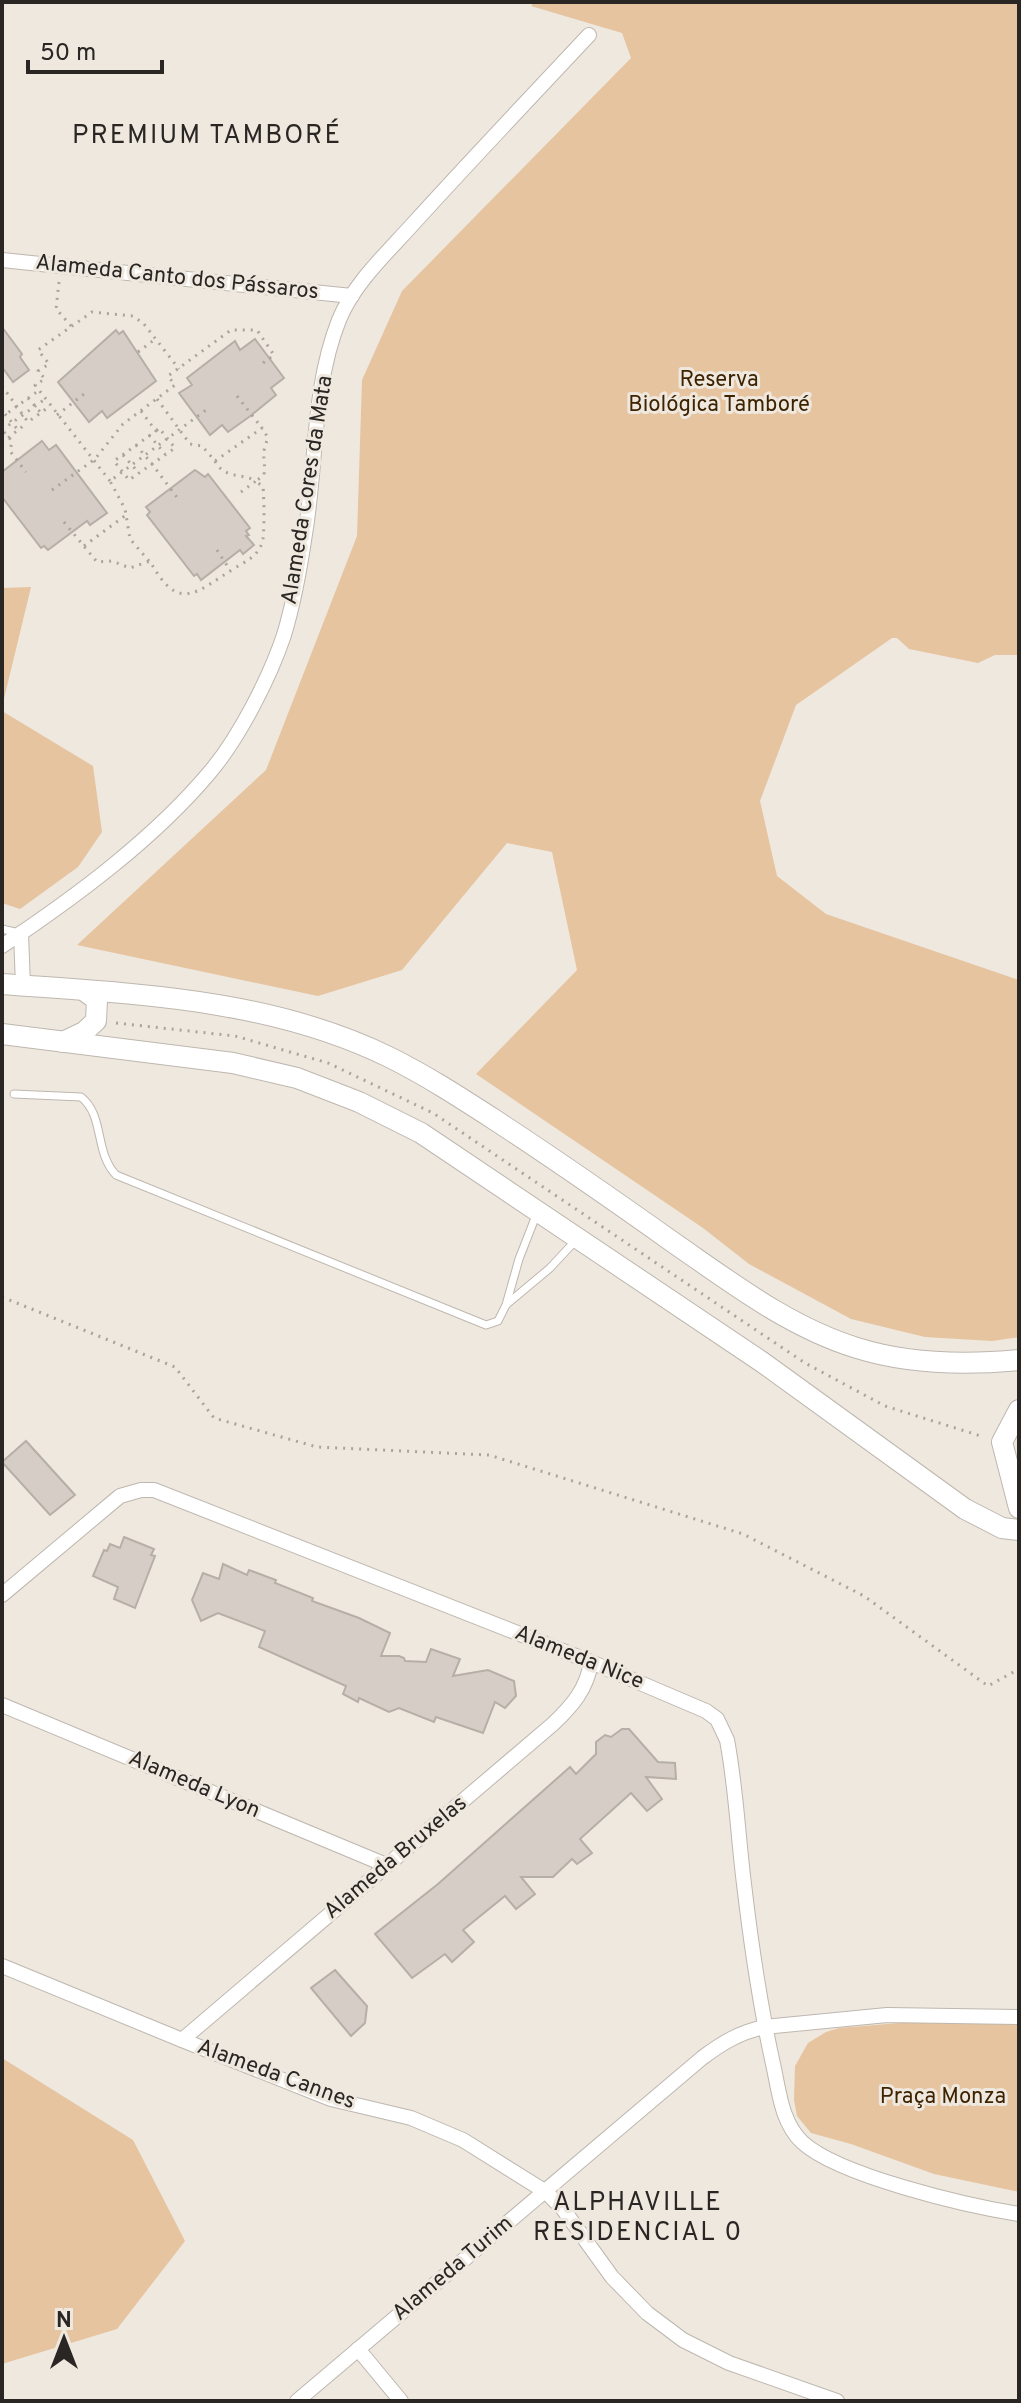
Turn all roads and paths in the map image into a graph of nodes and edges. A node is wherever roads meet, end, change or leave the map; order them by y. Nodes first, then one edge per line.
1 (589, 35) dead end
2 (2, 260) edge
3 (61, 267) junction
4 (352, 296) junction
5 (72, 327) junction
6 (156, 339) junction
7 (138, 352) dead end
8 (259, 366) dead end
9 (179, 369) junction
10 (2, 386) edge
11 (39, 390) junction
12 (84, 394) dead end
13 (237, 396) dead end
14 (28, 398) junction
15 (45, 399) junction
16 (157, 399) junction
17 (16, 406) junction
18 (36, 406) junction
19 (50, 406) junction
20 (206, 410) dead end
21 (141, 411) junction
22 (41, 413) junction
23 (24, 415) junction
24 (57, 415) junction
25 (4, 416) edge
26 (28, 422) junction
27 (12, 424) junction
28 (262, 428) junction
29 (18, 430) junction
30 (179, 430) junction
31 (2, 431) edge
32 (156, 431) junction
33 (149, 435) junction
34 (8, 438) junction
35 (168, 438) junction
36 (2, 443) edge
37 (136, 445) junction
38 (158, 446) junction
39 (123, 455) junction
40 (144, 455) junction
41 (166, 455) junction
42 (92, 461) junction
43 (215, 461) junction
44 (132, 464) junction
45 (152, 464) junction
46 (26, 472) dead end
47 (122, 472) junction
48 (139, 473) junction
49 (110, 481) junction
50 (256, 481) junction
51 (52, 490) dead end
52 (241, 492) dead end
53 (179, 500) dead end
54 (127, 515) junction
55 (64, 522) dead end
56 (84, 546) junction
57 (217, 550) dead end
58 (150, 561) junction
59 (231, 570) junction
60 (2, 929) edge
61 (21, 933) junction
62 (2, 946) edge
63 (12, 985) edge
64 (86, 992) junction
65 (2, 1034) edge
66 (63, 1042) junction
67 (14, 1094) dead end
68 (537, 1213) junction
69 (577, 1239) junction
70 (2, 1297) edge
71 (506, 1305) junction
72 (1019, 1360) edge
73 (1019, 1410) edge
74 (1019, 1508) edge
75 (1013, 1532) edge
76 (2, 1595) edge
77 (591, 1662) junction
78 (1019, 1669) edge
79 (2, 1705) edge
80 (386, 1865) junction
81 (2, 1966) edge
82 (1019, 2017) edge
83 (764, 2027) junction
84 (182, 2040) junction
85 (546, 2192) junction
86 (1019, 2214) edge
87 (358, 2349) junction
88 (297, 2401) edge
89 (401, 2401) edge
90 (837, 2401) edge

1 - 4 street, Alameda Cores da Mata
2 - 3 street, Alameda Canto dos Pássaros
3 - 4 street, Alameda Canto dos Pássaros
3 - 5 path
4 - 61 street, Alameda Cores da Mata
5 - 6 path
5 - 11 path
6 - 7 path
6 - 9 path
8 - 9 path
9 - 16 path
10 - 17 path
11 - 14 path
11 - 15 path
12 - 24 path
13 - 28 path
14 - 17 path
14 - 18 path
15 - 18 path
15 - 19 path
16 - 21 path
16 - 30 path
17 - 23 path
17 - 25 path
18 - 22 path
18 - 23 path
19 - 22 path
19 - 24 path
20 - 30 path
21 - 32 path
21 - 42 path
22 - 26 path
23 - 26 path
23 - 27 path
24 - 42 path
25 - 27 path
26 - 29 path
27 - 29 path
27 - 31 path
28 - 43 path
28 - 50 path
29 - 34 path
30 - 35 path
30 - 43 path
31 - 34 path
32 - 33 path
32 - 35 path
33 - 37 path
33 - 38 path
34 - 36 path
34 - 46 path
35 - 38 path
35 - 41 path
37 - 39 path
37 - 40 path
38 - 40 path
38 - 41 path
39 - 44 path
39 - 47 path
40 - 44 path
40 - 45 path
41 - 45 path
42 - 49 path
42 - 51 path
43 - 50 path
44 - 47 path
44 - 48 path
45 - 48 path
45 - 53 path
47 - 48 path
47 - 49 path
49 - 54 path
50 - 52 path
50 - 59 path
54 - 56 path
54 - 58 path
55 - 56 path
56 - 58 path
57 - 59 path
58 - 59 path
60 - 61 lane
61 - 62 street, Alameda Cores da Mata
61 - 63 street
63 - 64 main road
64 - 66 main road
64 - 72 main road
65 - 66 main road
66 - 68 main road
67 - 71 lane
68 - 69 main road
68 - 71 lane
69 - 71 lane
69 - 75 main road
70 - 78 path
73 - 74 main road
76 - 77 street, Alameda Nice
77 - 80 street, Alameda Bruxelas
77 - 83 street, Alameda Nice
79 - 80 street, Alameda Lyon
80 - 84 street, Alameda Bruxelas
81 - 84 street, Alameda Cannes
82 - 83 street
83 - 85 street, Alameda Turim
83 - 86 street
84 - 85 street, Alameda Cannes
85 - 87 street, Alameda Turim
85 - 90 street, Alameda Cannes
87 - 88 street, Alameda Turim
87 - 89 street

